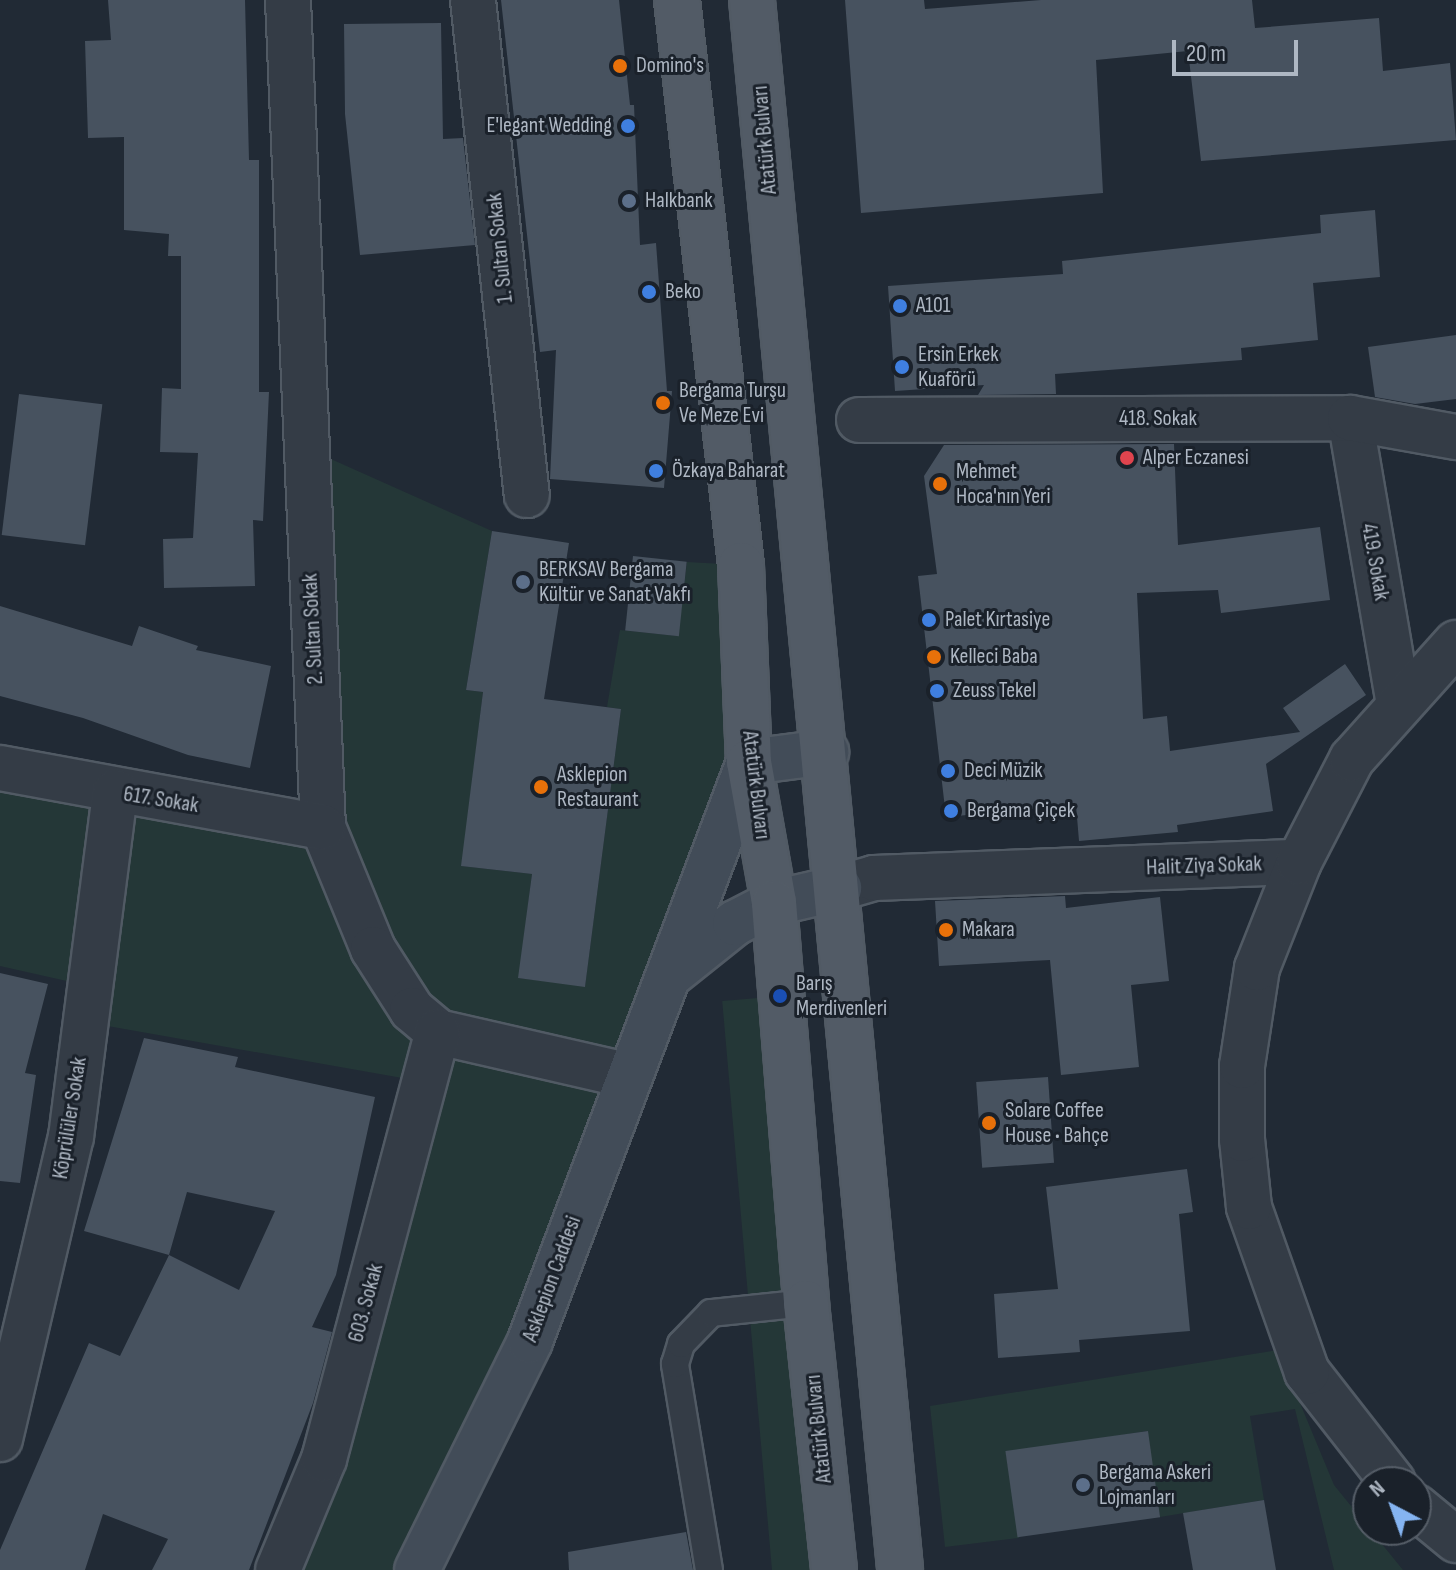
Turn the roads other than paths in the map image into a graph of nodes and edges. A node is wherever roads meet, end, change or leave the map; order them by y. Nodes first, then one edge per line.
1 (288, 0) edge
2 (473, 0) edge
3 (677, 0) edge
4 (752, 0) edge
5 (1350, 418) junction
6 (859, 420) dead end
7 (1456, 437) edge
8 (527, 495) dead end
9 (1456, 643) edge
10 (1399, 705) junction
11 (826, 752) junction
12 (749, 762) junction
13 (0, 768) edge
14 (115, 792) junction
15 (323, 827) junction
16 (1299, 862) junction
17 (839, 888) junction
18 (774, 903) junction
19 (667, 978) junction
20 (438, 1032) junction
21 (626, 1075) junction
22 (806, 1303) junction
23 (0, 1439) edge
24 (1380, 1466) edge
25 (1432, 1520) edge
26 (1456, 1540) edge
27 (278, 1570) edge
28 (417, 1570) edge
29 (709, 1570) edge
30 (834, 1570) edge
31 (900, 1570) edge

1 - 15 street, 2. Sultan Sokak
2 - 8 street, 1. Sultan Sokak
3 - 12 main road, Atatürk Bulvarı
4 - 11 main road, Atatürk Bulvarı
5 - 6 street, 418. Sokak
5 - 7 street, 418. Sokak
5 - 10 street, 419. Sokak
9 - 10 street
10 - 16 street
11 - 12 main road
11 - 17 main road, Atatürk Bulvarı
12 - 18 main road, Atatürk Bulvarı
12 - 19 main road, Asklepion Caddesi
13 - 14 street, 617. Sokak
14 - 15 street, 617. Sokak
14 - 23 street, Köprülüler Sokak
15 - 20 street, 2. Sultan Sokak
16 - 17 street, Halit Ziya Sokak
16 - 24 street
17 - 18 main road, Asklepion Caddesi
17 - 31 main road, Atatürk Bulvarı
18 - 19 main road, Asklepion Caddesi
18 - 22 main road, Atatürk Bulvarı
19 - 21 main road, Asklepion Caddesi
20 - 21 street, 2. Sultan Sokak
20 - 27 street, 603. Sokak
21 - 28 main road, Asklepion Caddesi
22 - 29 lane
22 - 30 main road, Atatürk Bulvarı
25 - 26 street

